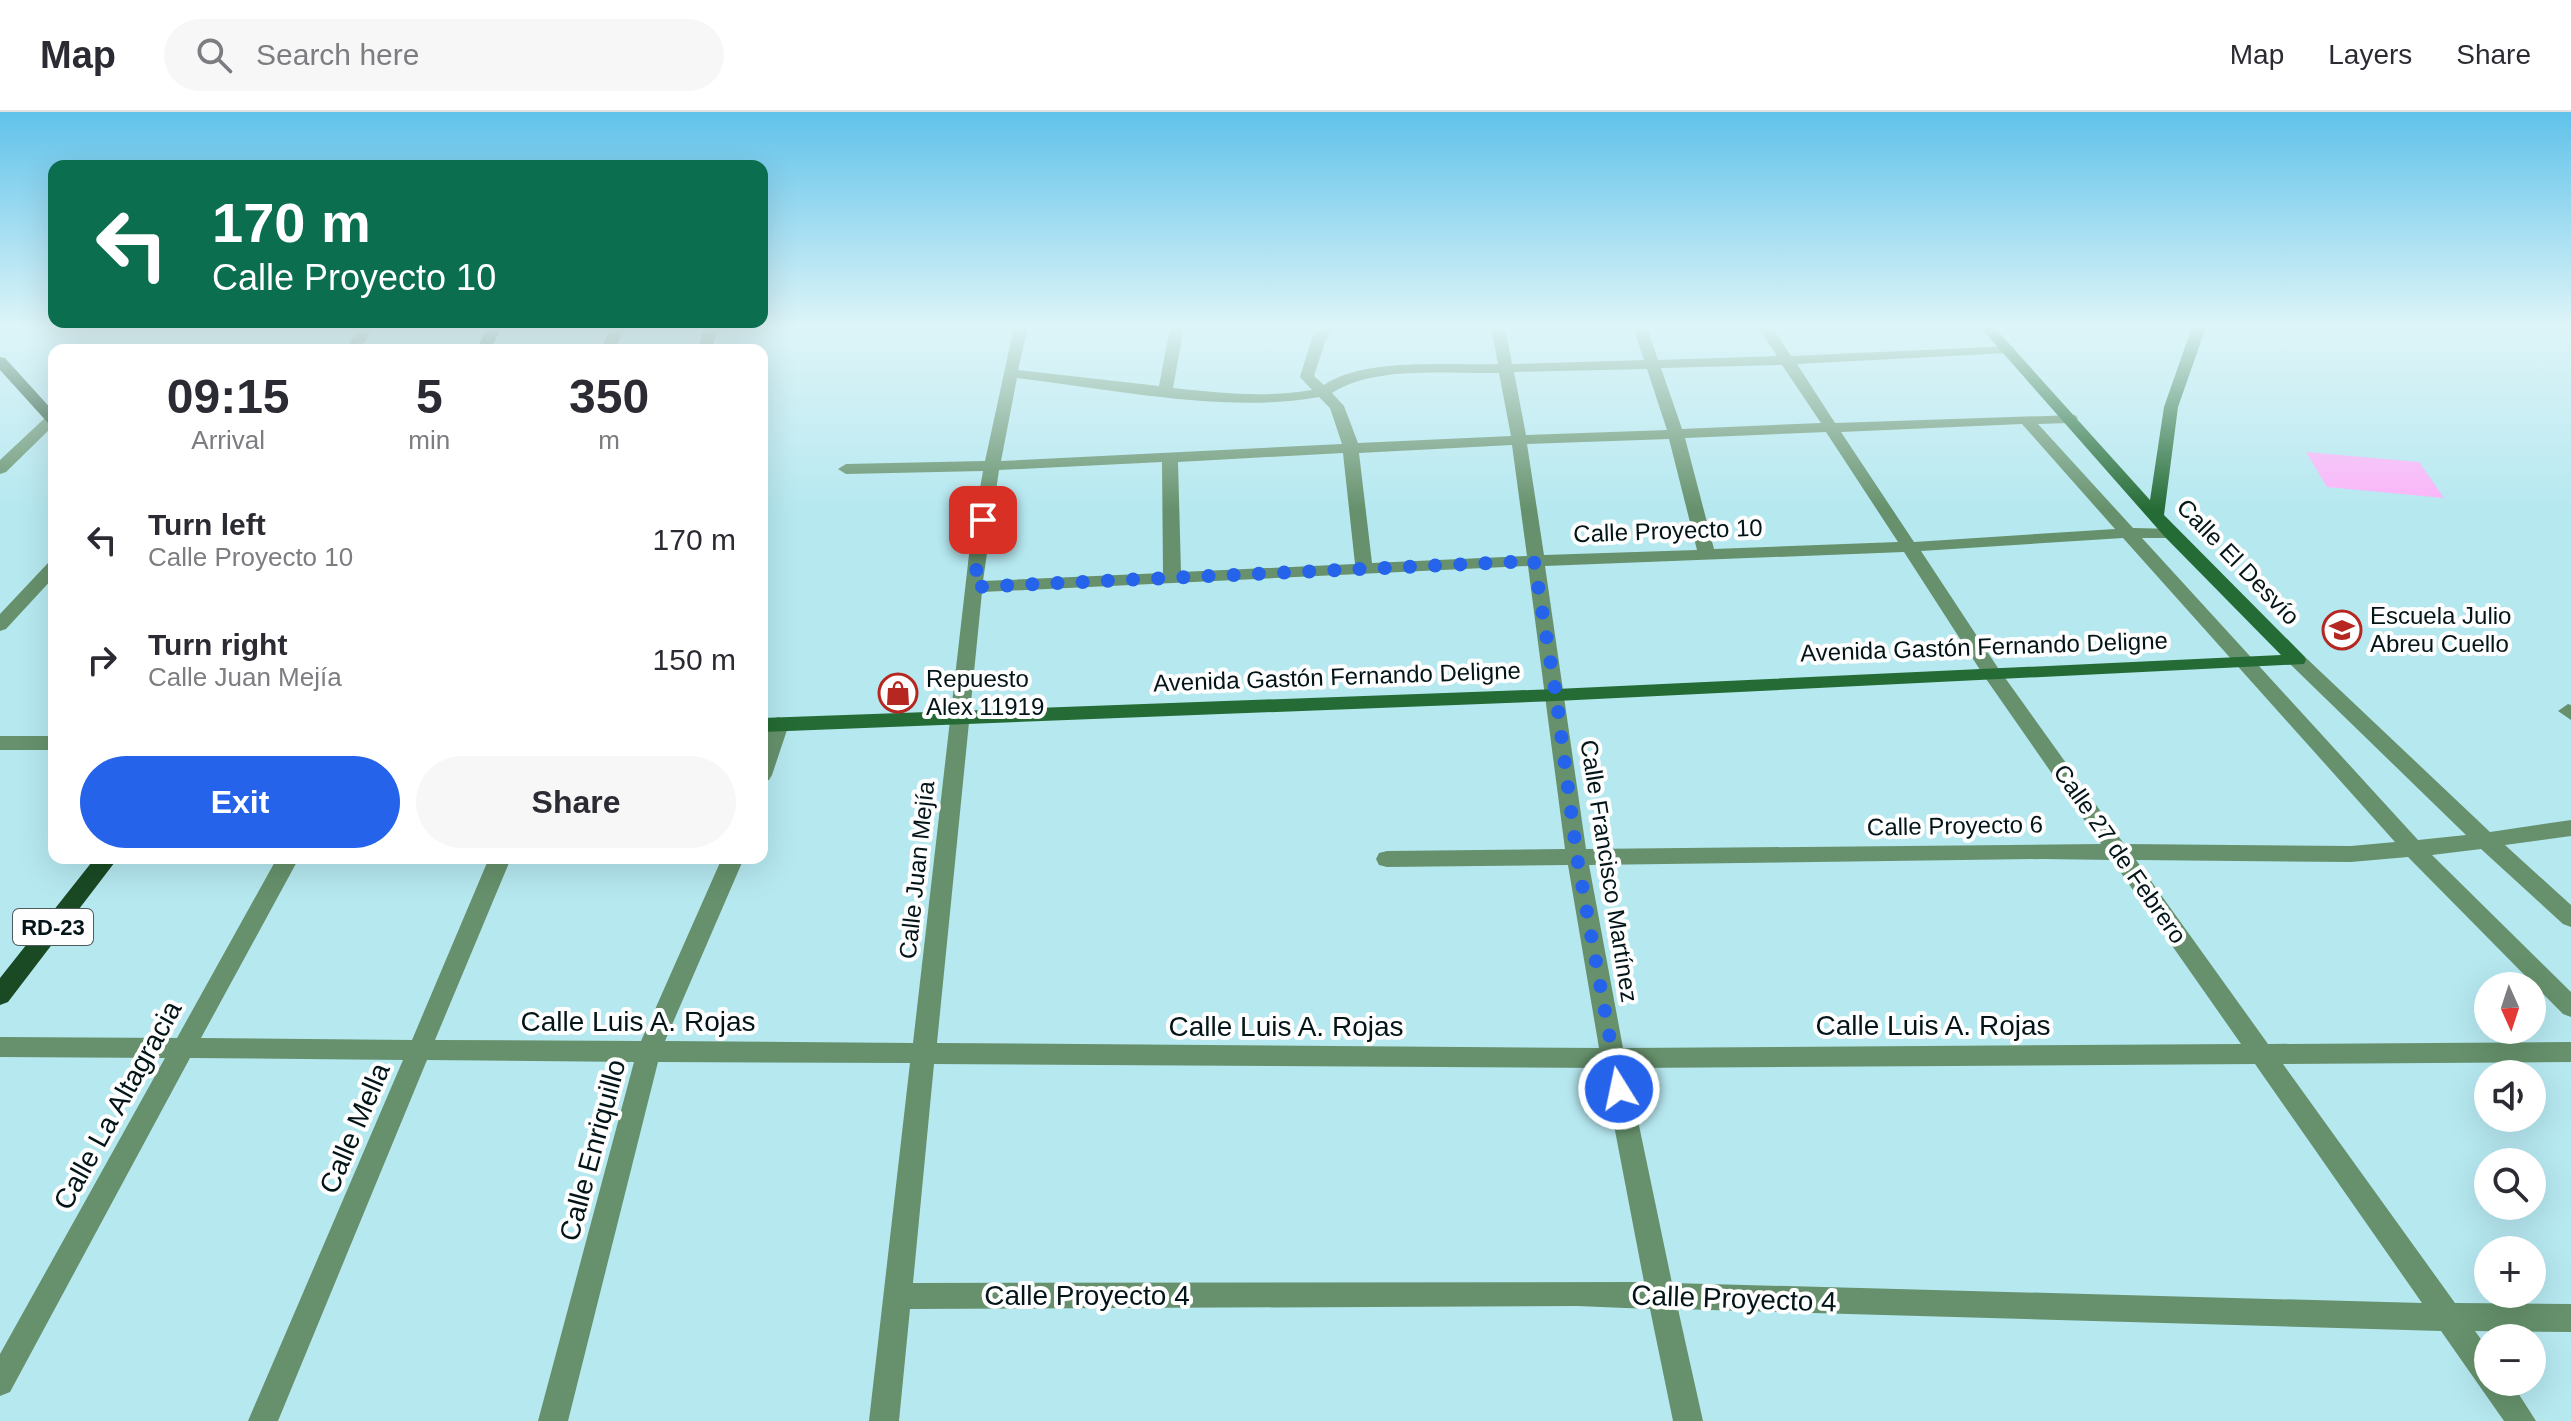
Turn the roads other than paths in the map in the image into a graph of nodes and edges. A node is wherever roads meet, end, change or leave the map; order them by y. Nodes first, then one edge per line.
1 (24, 388) edge
2 (1007, 388) edge
3 (1133, 388) edge
4 (1166, 388) edge
5 (1319, 388) edge
6 (1329, 388) edge
7 (1510, 388) edge
8 (1662, 388) edge
9 (1805, 388) edge
10 (2043, 388) edge
11 (2178, 388) edge
12 (1165, 392) junction
13 (1323, 392) junction
14 (48, 414) edge
15 (2070, 418) junction
16 (2026, 420) junction
17 (48, 425) edge
18 (1833, 429) junction
19 (1676, 434) junction
20 (1519, 440) junction
21 (1352, 448) junction
22 (1170, 457) junction
23 (993, 466) junction
24 (0, 469) edge
25 (846, 469) dead end
26 (2156, 515) junction
27 (2125, 533) junction
28 (2171, 533) junction
29 (1910, 547) junction
30 (1707, 554) junction
31 (1534, 561) junction
32 (1364, 569) junction
33 (48, 573) edge
34 (1172, 577) junction
35 (974, 587) junction
36 (0, 625) edge
37 (2297, 660) junction
38 (2246, 662) junction
39 (1991, 672) junction
40 (1556, 695) junction
41 (959, 716) junction
42 (771, 725) edge
43 (0, 743) edge
44 (48, 743) edge
45 (2571, 828) edge
46 (2487, 841) junction
47 (2412, 848) junction
48 (2119, 851) junction
49 (1577, 857) junction
50 (1387, 859) dead end
51 (102, 864) edge
52 (285, 864) edge
53 (498, 864) edge
54 (730, 864) edge
55 (2571, 918) edge
56 (0, 995) edge
57 (2571, 1007) edge
58 (0, 1047) edge
59 (181, 1049) junction
60 (420, 1050) junction
61 (649, 1050) junction
62 (2571, 1052) edge
63 (924, 1053) junction
64 (2263, 1053) junction
65 (1613, 1058) junction
66 (898, 1296) junction
67 (1662, 1296) junction
68 (2449, 1317) junction
69 (2571, 1318) edge
70 (2474, 1353) edge
71 (0, 1382) edge
72 (2504, 1396) edge
73 (263, 1421) edge
74 (553, 1421) edge
75 (884, 1421) edge
76 (1688, 1421) edge
77 (2521, 1421) edge

1 - 14 main road
2 - 23 street, Calle Juan Mejía
3 - 12 street
4 - 12 street
5 - 13 street
6 - 13 street
7 - 20 street, Calle Francisco Martínez
8 - 19 street
9 - 18 street, Calle 27 de Febrero
10 - 15 street, Calle El Desvío
11 - 26 street
12 - 13 street
13 - 21 street
15 - 16 street
15 - 26 street, Calle El Desvío
16 - 18 street
16 - 27 street
17 - 24 street
18 - 19 street
18 - 29 street, Calle 27 de Febrero
19 - 20 street
19 - 30 street
20 - 21 street
20 - 31 street, Calle Francisco Martínez
21 - 22 street
21 - 32 street
22 - 23 street
22 - 34 street
23 - 25 street
23 - 35 street, Calle Juan Mejía
26 - 28 street, Calle El Desvío
27 - 28 street, Calle Proyecto 10
27 - 29 street, Calle Proyecto 10
27 - 38 street
28 - 37 street, Calle El Desvío
29 - 30 street, Calle Proyecto 10
29 - 39 street, Calle 27 de Febrero
30 - 31 street, Calle Proyecto 10
31 - 32 street, Calle Proyecto 10
31 - 40 street, Calle Francisco Martínez
32 - 34 street, Calle Proyecto 10
33 - 36 street
34 - 35 street, Calle Proyecto 10
35 - 41 street, Calle Juan Mejía
37 - 38 street, Avenida Gastón Fernando Deligne
37 - 46 street, Calle El Desvío
38 - 39 street, Avenida Gastón Fernando Deligne
38 - 47 street
39 - 40 street, Avenida Gastón Fernando Deligne
39 - 48 street, Calle 27 de Febrero
40 - 41 street, Avenida Gastón Fernando Deligne
40 - 49 street, Calle Francisco Martínez
41 - 42 street, Avenida Gastón Fernando Deligne
41 - 63 street, Calle Juan Mejía
43 - 44 street
45 - 46 street, Calle Proyecto 6
46 - 47 street, Calle Proyecto 6
46 - 55 street, Calle El Desvío
47 - 48 street, Calle Proyecto 6
47 - 57 street
48 - 49 street, Calle Proyecto 6
48 - 64 street, Calle 27 de Febrero
49 - 50 street, Calle Proyecto 6
49 - 65 street, Calle Francisco Martínez
51 - 56 main road, RD-23
52 - 59 street, Calle La Altagracia
53 - 60 street, Calle Mella
54 - 61 street, Calle Enriquillo
58 - 59 street, Calle Luis A. Rojas
59 - 60 street, Calle Luis A. Rojas
59 - 71 street, Calle La Altagracia
60 - 61 street, Calle Luis A. Rojas
60 - 73 street, Calle Mella
61 - 63 street, Calle Luis A. Rojas
61 - 74 street, Calle Enriquillo
62 - 64 street, Calle Luis A. Rojas
63 - 65 street, Calle Luis A. Rojas
63 - 66 street, Calle Juan Mejía
64 - 65 street, Calle Luis A. Rojas
64 - 68 street, Calle 27 de Febrero
65 - 67 street, Calle Francisco Martínez
66 - 67 street, Calle Proyecto 4
66 - 75 street, Calle Juan Mejía
67 - 68 street, Calle Proyecto 4
67 - 76 street, Calle Francisco Martínez
68 - 69 street, Calle Proyecto 4
68 - 70 street, Calle 27 de Febrero
72 - 77 street

